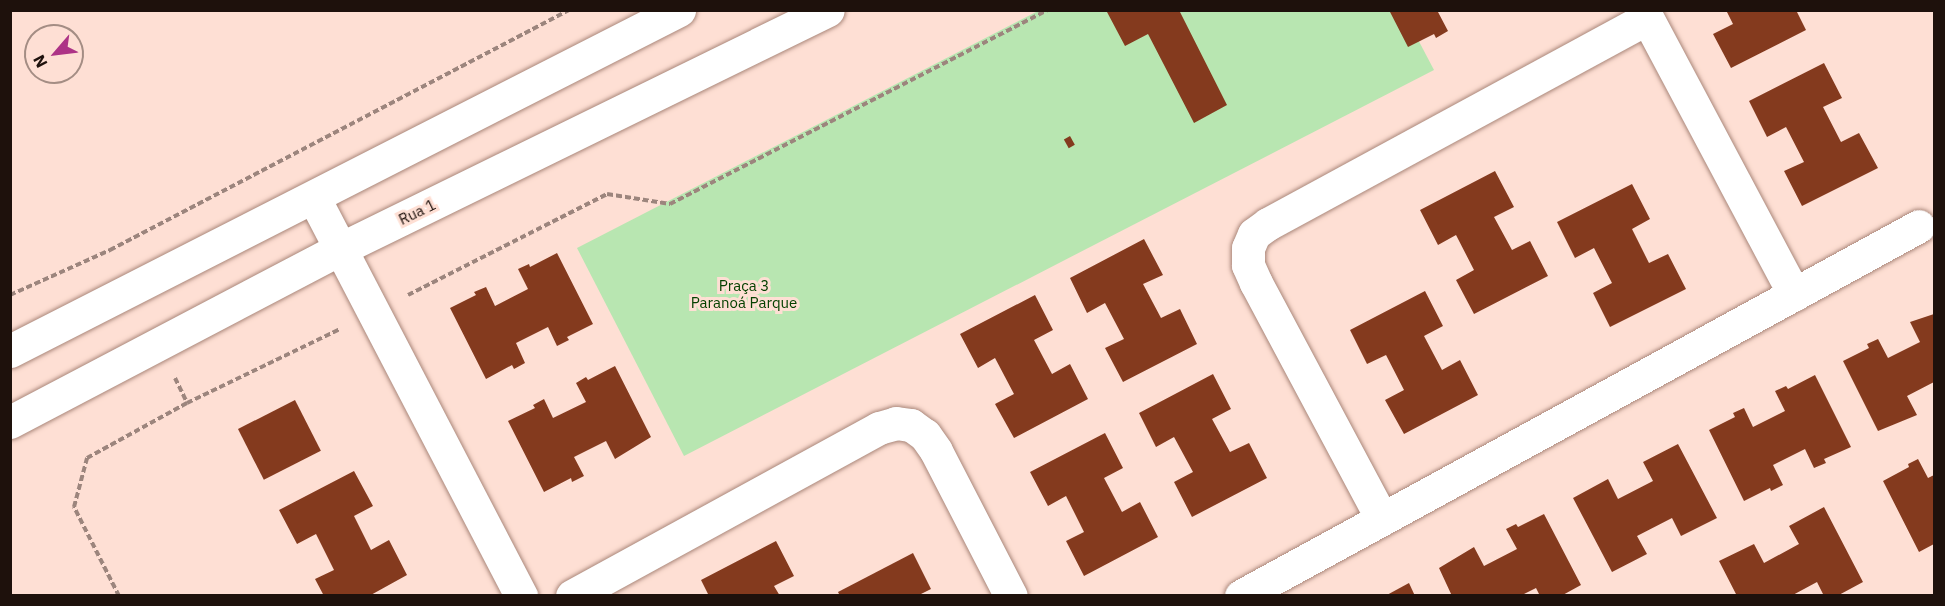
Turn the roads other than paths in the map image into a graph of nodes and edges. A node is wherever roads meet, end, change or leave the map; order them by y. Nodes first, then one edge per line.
1 (679, 10) edge
2 (828, 10) edge
3 (1645, 14) edge
4 (314, 198) junction
5 (1919, 226) dead end
6 (340, 249) junction
7 (1794, 294) junction
8 (10, 351) edge
9 (10, 422) edge
10 (1382, 519) junction
11 (521, 596) edge
12 (572, 596) edge
13 (1011, 596) edge
14 (1241, 596) edge

1 - 4 street
2 - 6 street, Rua 1
3 - 7 street
3 - 10 street
4 - 6 street
4 - 8 street
5 - 7 street
6 - 9 street, Rua 1
6 - 11 street
7 - 10 street
10 - 14 street
12 - 13 street

